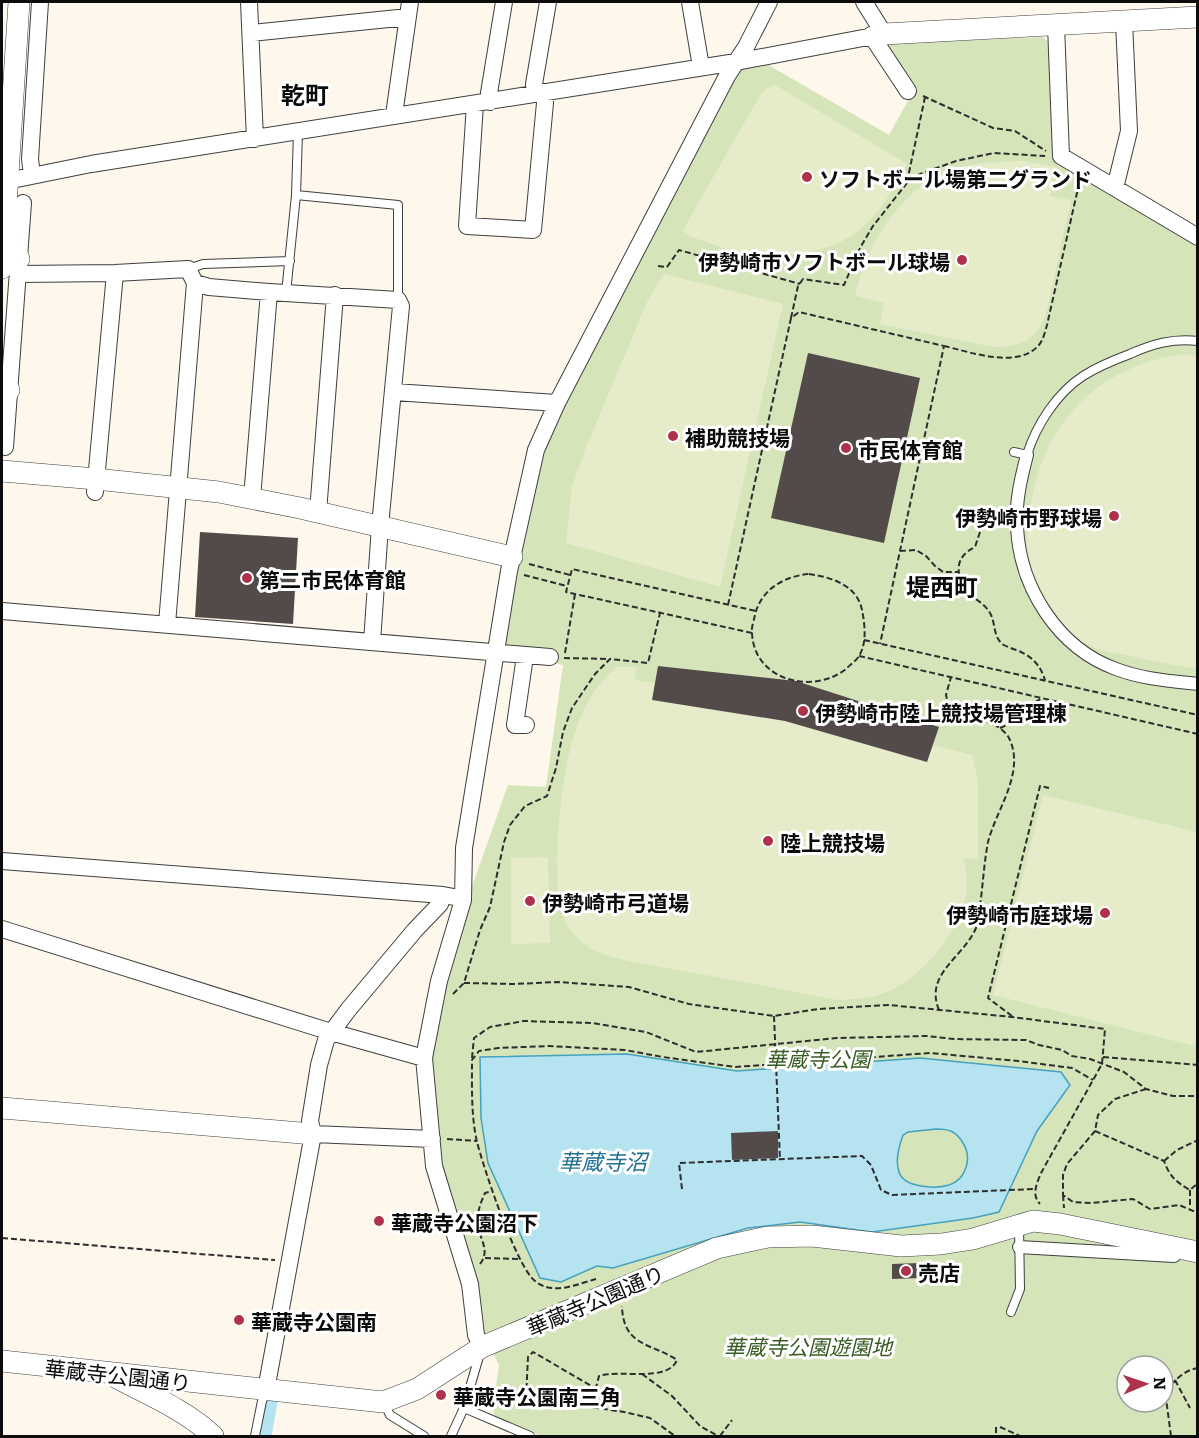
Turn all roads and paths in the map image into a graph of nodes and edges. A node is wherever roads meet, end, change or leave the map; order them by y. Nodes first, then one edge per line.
1 (20, 2) edge
2 (40, 2) edge
3 (249, 2) edge
4 (504, 2) edge
5 (548, 2) edge
6 (690, 2) edge
7 (770, 2) edge
8 (864, 2) edge
9 (409, 9) edge
10 (1197, 17) edge
11 (1124, 22) junction
12 (1056, 25) junction
13 (251, 33) junction
14 (878, 35) junction
15 (736, 62) junction
16 (701, 67) junction
17 (908, 91) joint
18 (539, 93) junction
19 (925, 97) junction
20 (483, 103) junction
21 (394, 115) junction
22 (298, 132) junction
23 (255, 139) junction
24 (32, 175) junction
25 (1081, 176) dead end
26 (5, 181) edge
27 (907, 183) junction
28 (1115, 188) junction
29 (296, 195) junction
30 (23, 203) dead end
31 (1197, 237) edge
32 (290, 261) junction
33 (658, 266) dead end
34 (13, 267) edge
35 (115, 273) junction
36 (192, 276) junction
37 (800, 284) junction
38 (269, 292) junction
39 (286, 293) junction
40 (336, 295) junction
41 (398, 300) junction
42 (791, 318) junction
43 (1197, 341) edge
44 (944, 346) junction
45 (394, 393) junction
46 (5, 396) edge
47 (557, 403) junction
48 (5, 447) dead end
49 (1020, 453) joint
50 (2, 471) edge
51 (2, 485) edge
52 (96, 485) junction
53 (178, 493) junction
54 (252, 498) junction
55 (318, 512) junction
56 (380, 532) junction
57 (980, 532) dead end
58 (900, 551) junction
59 (516, 566) junction
60 (959, 572) junction
61 (570, 575) junction
62 (567, 586) junction
63 (575, 594) junction
64 (728, 605) junction
65 (2, 611) edge
66 (756, 611) junction
67 (660, 613) junction
68 (167, 624) junction
69 (752, 633) junction
70 (864, 640) junction
71 (372, 642) junction
72 (880, 644) junction
73 (495, 654) junction
74 (525, 656) junction
75 (859, 656) junction
76 (557, 658) junction
77 (610, 659) junction
78 (951, 677) junction
79 (1045, 681) junction
80 (1197, 684) edge
81 (1042, 698) junction
82 (1197, 715) edge
83 (526, 725) dead end
84 (1000, 728) junction
85 (1197, 734) edge
86 (1049, 788) dead end
87 (2, 861) edge
88 (443, 895) junction
89 (464, 900) junction
90 (2, 928) edge
91 (464, 983) junction
92 (451, 996) dead end
93 (939, 1010) junction
94 (774, 1016) junction
95 (1012, 1017) junction
96 (331, 1032) junction
97 (776, 1044) junction
98 (424, 1058) junction
99 (1103, 1058) junction
100 (472, 1060) junction
101 (776, 1064) junction
102 (1102, 1064) junction
103 (1197, 1065) edge
104 (1093, 1080) junction
105 (1146, 1089) junction
106 (1197, 1096) edge
107 (2, 1108) edge
108 (1095, 1131) junction
109 (313, 1134) junction
110 (435, 1139) junction
111 (1197, 1140) edge
112 (477, 1141) junction
113 (780, 1160) junction
114 (1164, 1161) junction
115 (1197, 1183) edge
116 (682, 1189) dead end
117 (1035, 1189) junction
118 (1190, 1190) junction
119 (493, 1191) junction
120 (1063, 1196) junction
121 (1190, 1209) junction
122 (1197, 1213) edge
123 (1058, 1216) junction
124 (1019, 1225) junction
125 (2, 1238) edge
126 (1019, 1247) junction
127 (1197, 1251) edge
128 (1197, 1257) edge
129 (485, 1258) junction
130 (519, 1259) junction
131 (290, 1262) junction
132 (480, 1265) dead end
133 (615, 1291) junction
134 (1011, 1312) dead end
135 (482, 1347) junction
136 (2, 1361) edge
137 (1197, 1368) edge
138 (105, 1372) junction
139 (641, 1373) junction
140 (1175, 1380) joint
141 (596, 1389) junction
142 (266, 1390) junction
143 (495, 1394) dead end
144 (526, 1398) junction
145 (383, 1402) junction
146 (591, 1407) junction
147 (464, 1408) junction
148 (1190, 1408) dead end
149 (1168, 1414) edge
150 (732, 1420) dead end
151 (996, 1427) dead end
152 (1000, 1427) dead end
153 (213, 1437) edge
154 (255, 1437) edge
155 (423, 1437) edge
156 (451, 1437) edge
157 (530, 1437) edge
158 (675, 1437) edge
159 (719, 1437) edge
160 (996, 1437) edge
161 (1020, 1437) edge
162 (1171, 1437) edge

1 - 26 street
2 - 24 street
3 - 13 street
4 - 20 street
5 - 18 street
6 - 16 street
7 - 15 street
8 - 14 street
9 - 13 street
9 - 21 street
10 - 11 street
11 - 12 street
11 - 28 street
12 - 14 street
12 - 28 street
13 - 23 street
14 - 15 street
14 - 17 street
15 - 16 street
15 - 47 street
16 - 18 street
17 - 19 path
18 - 20 street
18 - 20 street
19 - 27 path
19 - 27 path
20 - 21 street
21 - 22 street
22 - 23 street
22 - 29 lane
23 - 24 street
24 - 26 street
25 - 44 path
26 - 34 street
27 - 37 path
28 - 31 street
29 - 32 lane
29 - 41 lane
30 - 34 street
32 - 36 lane
32 - 39 lane
33 - 37 path
34 - 35 street
34 - 46 street
35 - 36 street
35 - 52 street
36 - 38 street
36 - 53 street
37 - 42 path
38 - 39 street
38 - 54 street
39 - 40 street
40 - 41 street
40 - 55 street
41 - 45 street
42 - 44 path
42 - 64 path
43 - 49 lane
44 - 58 path
45 - 47 street
45 - 56 street
46 - 48 street
47 - 59 street
49 - 80 street
50 - 52 street
51 - 52 street
52 - 53 street
53 - 54 street
53 - 56 street
53 - 68 street
54 - 55 street
55 - 56 street
56 - 59 street
56 - 71 street
57 - 60 path
58 - 60 path
58 - 72 path
59 - 61 path
59 - 62 path
59 - 73 street
60 - 79 path
61 - 62 path
61 - 64 path
62 - 63 path
63 - 67 path
63 - 76 path
64 - 66 path
65 - 68 street
66 - 69 path
66 - 70 path
67 - 69 path
67 - 77 path
68 - 71 street
69 - 75 path
70 - 72 path
70 - 75 path
71 - 73 street
72 - 79 path
73 - 74 street
73 - 89 street
74 - 76 street
74 - 83 street
75 - 78 path
76 - 77 path
77 - 91 path
78 - 81 path
78 - 84 path
79 - 82 path
81 - 84 path
81 - 85 path
84 - 93 path
86 - 95 path
87 - 88 street
88 - 89 street
88 - 96 street
89 - 98 street
90 - 96 street
91 - 92 path
91 - 94 path
93 - 94 path
93 - 95 path
94 - 97 path
95 - 99 path
96 - 98 street
96 - 109 street
97 - 100 path
97 - 101 path
97 - 102 path
98 - 110 street
99 - 102 path
99 - 103 path
100 - 101 path
100 - 112 path
101 - 104 path
101 - 113 path
102 - 104 path
102 - 105 path
104 - 117 path
105 - 106 path
105 - 108 path
107 - 109 street
108 - 114 path
108 - 120 path
109 - 110 street
109 - 131 street
110 - 112 path
110 - 135 street
111 - 114 path
112 - 119 path
113 - 116 path
113 - 117 path
114 - 118 path
115 - 118 path
117 - 123 path
118 - 121 path
119 - 129 path
119 - 130 path
120 - 121 path
120 - 123 path
121 - 122 path
123 - 124 street, 華蔵寺公園通り
123 - 127 street, 華蔵寺公園通り
124 - 126 lane
124 - 133 street, 華蔵寺公園通り
125 - 131 path
126 - 128 street
126 - 134 lane
129 - 130 path
129 - 132 path
130 - 133 path
131 - 142 street
133 - 135 street, 華蔵寺公園通り
133 - 139 path
135 - 145 street, 華蔵寺公園通り
135 - 147 lane
136 - 138 street, 華蔵寺公園通り
137 - 140 path
138 - 142 street, 華蔵寺公園通り
138 - 153 street
139 - 141 path
139 - 159 path
140 - 148 path
141 - 144 path
141 - 146 path
142 - 145 street, 華蔵寺公園通り
142 - 154 lane
143 - 144 path
144 - 146 path
145 - 155 lane
146 - 158 path
147 - 156 lane
147 - 157 lane
149 - 162 path
150 - 159 path
151 - 160 path
152 - 161 path

